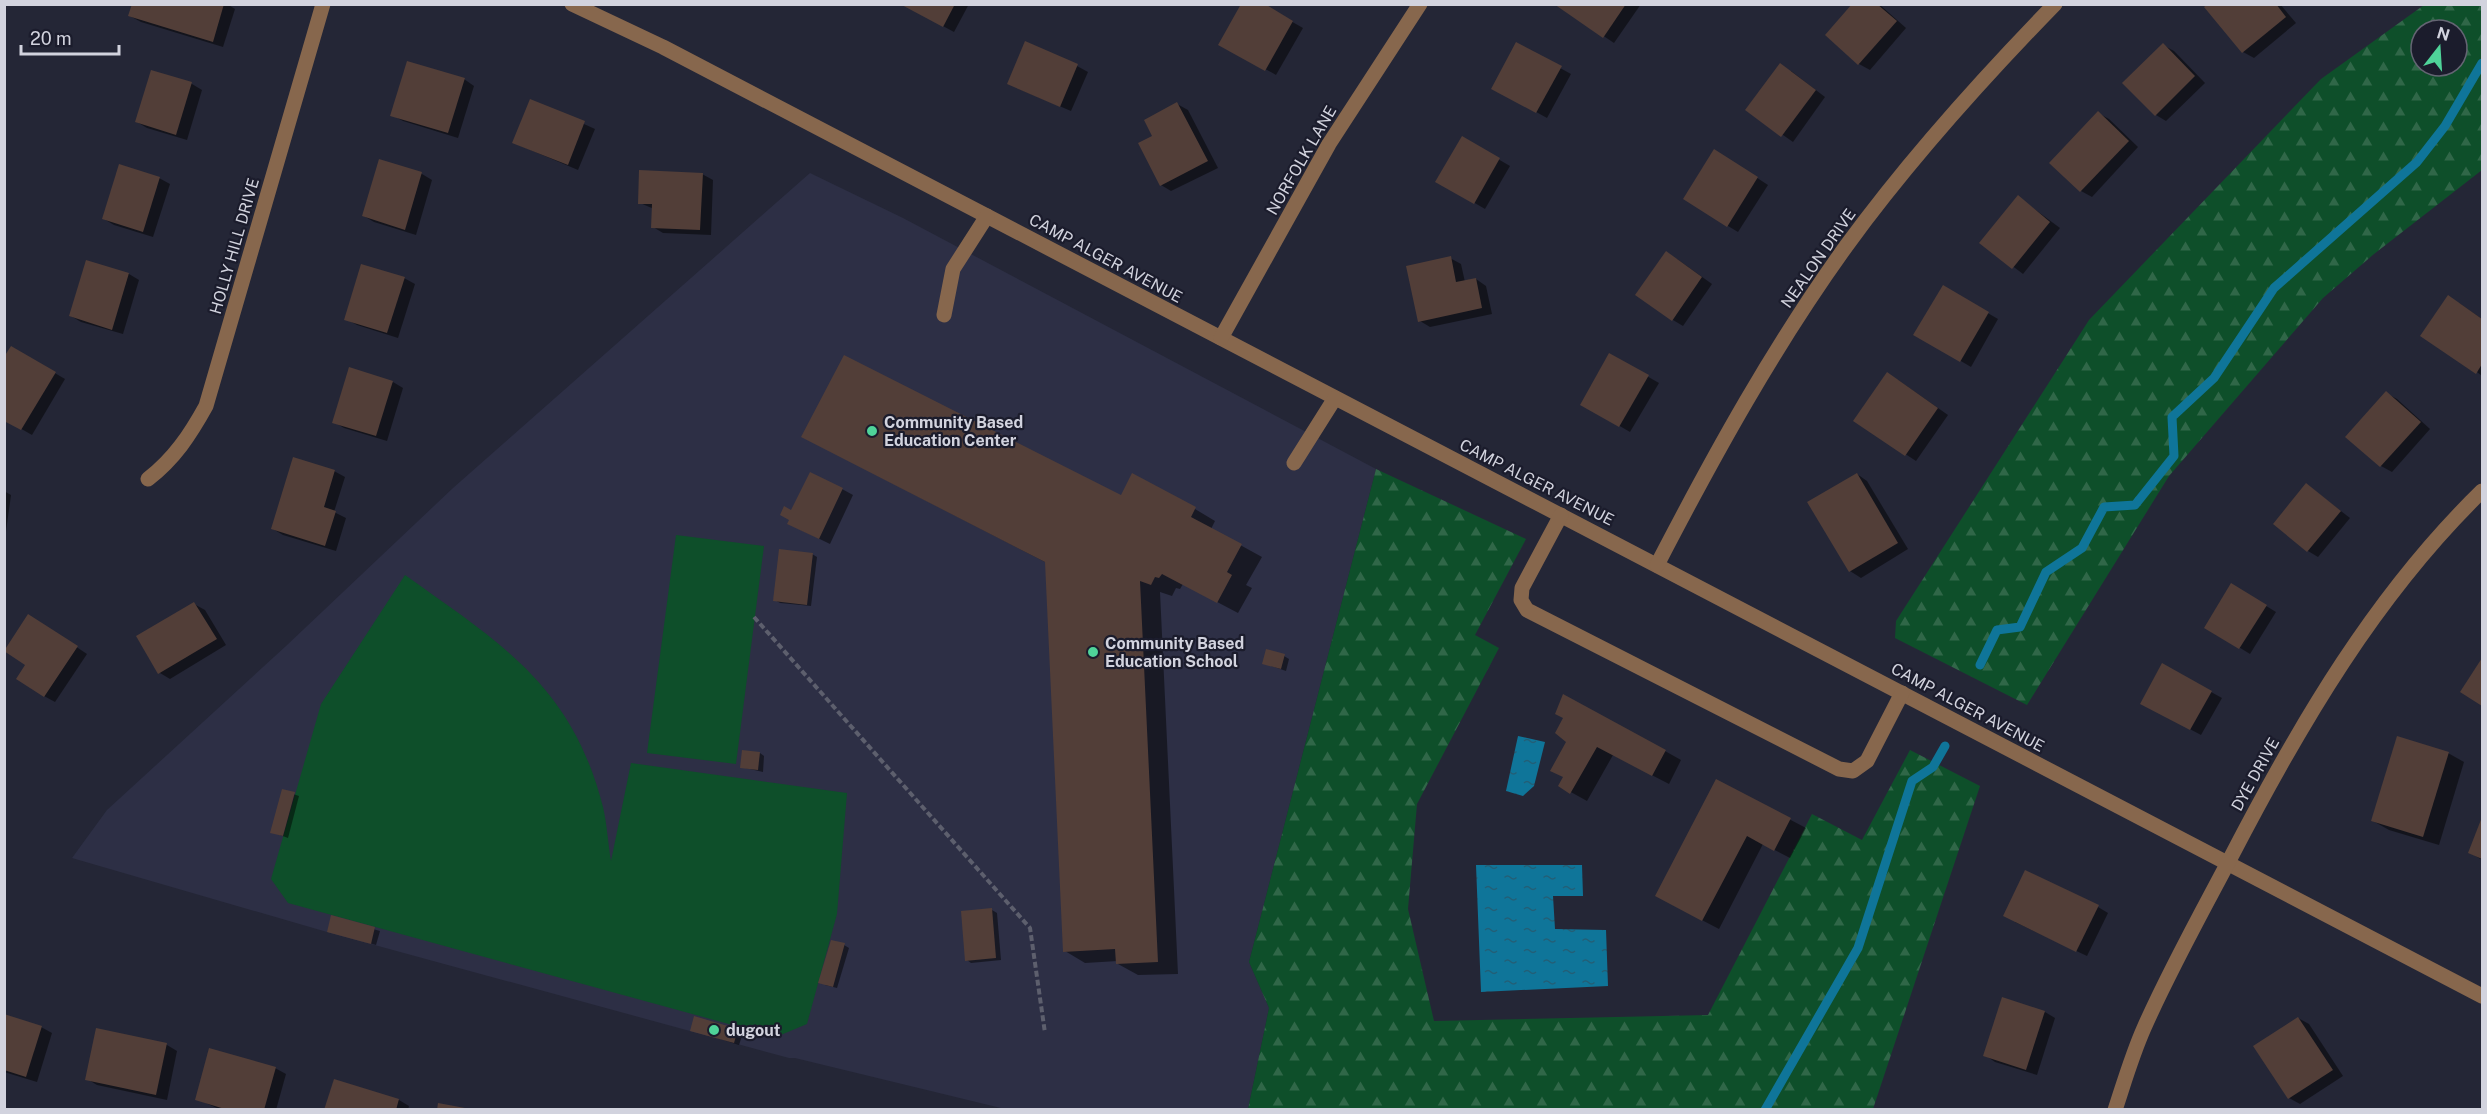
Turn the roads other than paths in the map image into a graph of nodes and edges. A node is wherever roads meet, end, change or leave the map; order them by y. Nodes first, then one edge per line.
1 (323, 4) edge
2 (572, 4) edge
3 (1419, 4) edge
4 (2055, 4) edge
5 (987, 216) junction
6 (944, 315) dead end
7 (1221, 338) junction
8 (1335, 398) junction
9 (1294, 463) dead end
10 (148, 479) dead end
11 (2482, 491) edge
12 (1561, 515) junction
13 (1657, 565) junction
14 (1902, 693) junction
15 (2228, 863) junction
16 (2482, 996) edge
17 (2115, 1110) edge

1 - 10 street, HOLLY HILL DRIVE
2 - 5 street, CAMP ALGER AVENUE
3 - 7 street, NORFOLK LANE
4 - 13 street, NEALON DRIVE
5 - 6 street
5 - 7 street, CAMP ALGER AVENUE
7 - 8 street, CAMP ALGER AVENUE
8 - 9 street
8 - 12 street, CAMP ALGER AVENUE
11 - 15 street, DYE DRIVE
12 - 13 street, CAMP ALGER AVENUE
12 - 14 street
13 - 14 street, CAMP ALGER AVENUE
14 - 15 street, CAMP ALGER AVENUE
15 - 16 street, CAMP ALGER AVENUE
15 - 17 street, DYE DRIVE

